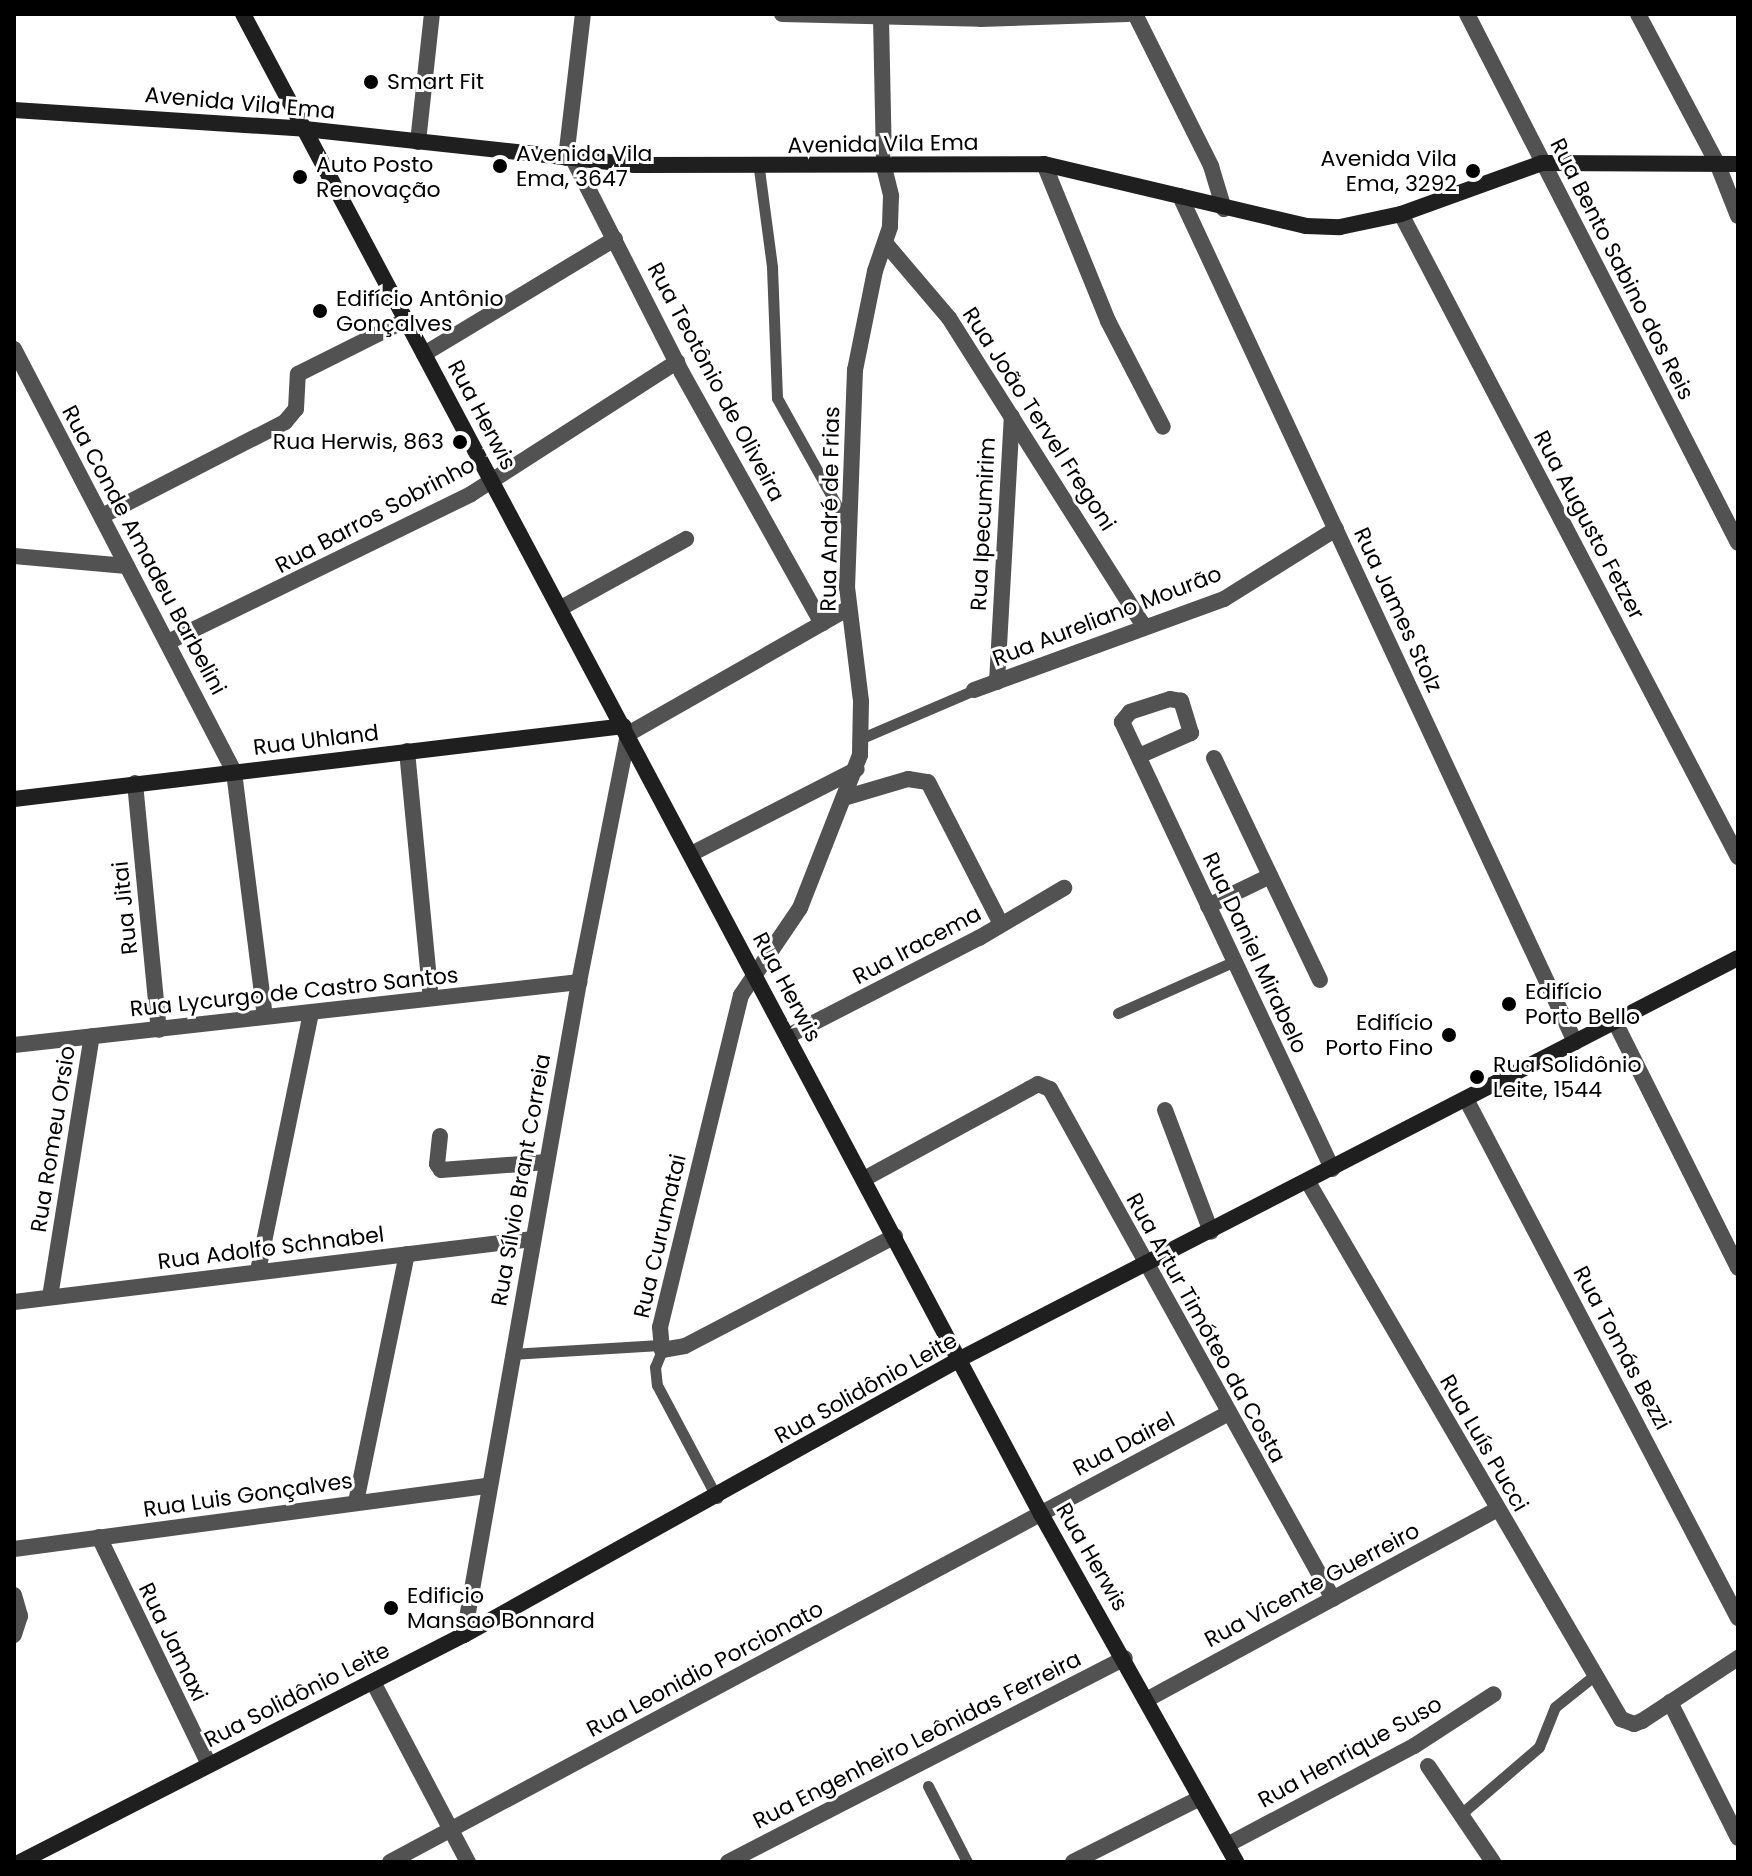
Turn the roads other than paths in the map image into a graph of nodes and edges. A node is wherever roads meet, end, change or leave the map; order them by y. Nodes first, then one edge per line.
1 (243, 14) edge
2 (432, 14) edge
3 (583, 14) edge
4 (782, 14) edge
5 (1128, 14) edge
6 (1135, 14) edge
7 (1467, 14) edge
8 (1638, 14) edge
9 (810, 15) edge
10 (979, 16) edge
11 (881, 18) junction
12 (14, 110) edge
13 (305, 129) junction
14 (418, 142) junction
15 (570, 159) junction
16 (1542, 163) junction
17 (1717, 163) junction
18 (1044, 164) junction
19 (1738, 164) edge
20 (884, 167) junction
21 (759, 169) junction
22 (1180, 196) junction
23 (1224, 209) junction
24 (1401, 214) junction
25 (1738, 216) edge
26 (615, 239) junction
27 (886, 244) junction
28 (406, 320) junction
29 (14, 349) edge
30 (424, 354) junction
31 (677, 362) junction
32 (18, 364) edge
33 (1012, 416) junction
34 (1163, 427) dead end
35 (491, 479) junction
36 (102, 516) junction
37 (1336, 529) junction
38 (850, 530) junction
39 (686, 539) dead end
40 (1738, 543) edge
41 (14, 556) edge
42 (127, 566) junction
43 (561, 608) junction
44 (847, 609) junction
45 (822, 624) junction
46 (1143, 625) junction
47 (168, 642) junction
48 (997, 682) junction
49 (974, 690) joint
50 (626, 730) junction
51 (862, 738) junction
52 (407, 751) junction
53 (1139, 756) dead end
54 (1214, 758) dead end
55 (857, 769) junction
56 (234, 772) junction
57 (135, 783) junction
58 (847, 797) junction
59 (14, 799) edge
60 (691, 854) junction
61 (1738, 857) edge
62 (1270, 876) junction
63 (1064, 888) dead end
64 (1208, 906) junction
65 (1001, 924) junction
66 (1738, 958) edge
67 (1235, 961) junction
68 (756, 976) junction
69 (1320, 980) dead end
70 (579, 982) junction
71 (431, 998) junction
72 (311, 1012) junction
73 (1118, 1013) dead end
74 (265, 1016) junction
75 (1615, 1022) junction
76 (159, 1030) junction
77 (92, 1036) junction
78 (788, 1036) junction
79 (1575, 1042) junction
80 (14, 1045) edge
81 (1466, 1099) junction
82 (1165, 1110) dead end
83 (440, 1136) dead end
84 (547, 1162) junction
85 (1332, 1169) junction
86 (864, 1179) junction
87 (1308, 1182) junction
88 (1211, 1232) junction
89 (895, 1236) junction
90 (532, 1239) junction
91 (407, 1254) junction
92 (1145, 1267) junction
93 (1738, 1268) edge
94 (258, 1271) junction
95 (50, 1297) junction
96 (14, 1302) edge
97 (661, 1347) junction
98 (511, 1354) junction
99 (958, 1360) junction
100 (1227, 1414) junction
101 (488, 1486) junction
102 (717, 1498) junction
103 (356, 1502) junction
104 (1496, 1510) junction
105 (1041, 1514) junction
106 (99, 1537) junction
107 (14, 1549) edge
108 (14, 1595) edge
109 (1333, 1599) junction
110 (1738, 1618) edge
111 (14, 1635) edge
112 (464, 1635) junction
113 (1125, 1658) junction
114 (1738, 1658) edge
115 (1595, 1675) junction
116 (373, 1682) junction
117 (1494, 1694) dead end
118 (1148, 1699) junction
119 (1670, 1702) junction
120 (209, 1765) junction
121 (1428, 1766) dead end
122 (928, 1786) dead end
123 (1200, 1798) junction
124 (1462, 1813) junction
125 (451, 1830) junction
126 (1738, 1838) edge
127 (1227, 1845) junction
128 (20, 1862) edge
129 (390, 1862) edge
130 (468, 1862) edge
131 (728, 1862) edge
132 (967, 1862) edge
133 (1073, 1862) edge
134 (1236, 1862) edge
135 (1493, 1862) edge

1 - 13 main road, Rua Herwis
2 - 14 street
3 - 15 street
4 - 9 street
5 - 10 street
6 - 23 street
7 - 16 street, Rua Bento Sabino dos Reis
8 - 17 street
9 - 11 street
10 - 11 street
11 - 20 street, Rua André de Frias
12 - 13 main road, Avenida Vila Ema
13 - 14 main road, Avenida Vila Ema
13 - 28 main road, Rua Herwis
14 - 15 main road, Avenida Vila Ema
15 - 21 main road, Avenida Vila Ema
15 - 26 street, Rua Teotônio de Oliveira
16 - 17 main road, Avenida Vila Ema
16 - 24 main road, Avenida Vila Ema
16 - 40 street, Rua Bento Sabino dos Reis
17 - 19 main road, Avenida Vila Ema
17 - 25 street
18 - 20 main road, Avenida Vila Ema
18 - 22 main road, Avenida Vila Ema
18 - 34 street
20 - 21 main road, Avenida Vila Ema
20 - 27 street, Rua André de Frias
21 - 38 lane
22 - 23 main road, Avenida Vila Ema
22 - 37 street, Rua James Stolz
23 - 24 main road, Avenida Vila Ema
24 - 61 street, Rua Augusto Fetzer
26 - 30 street
26 - 31 street, Rua Teotônio de Oliveira
27 - 33 street, Rua João Tervel Fregoni
27 - 38 street, Rua André de Frias
28 - 30 main road, Rua Herwis
28 - 36 street
29 - 32 street, Rua Conde Amadeu Barbelini
30 - 35 main road, Rua Herwis
31 - 35 street, Rua Barros Sobrinho
31 - 45 street, Rua Teotônio de Oliveira
32 - 36 street, Rua Conde Amadeu Barbelini
33 - 46 street, Rua João Tervel Fregoni
33 - 48 street, Rua Ipecumirim
35 - 43 main road, Rua Herwis
35 - 47 street, Rua Barros Sobrinho
36 - 42 street, Rua Conde Amadeu Barbelini
37 - 46 street, Rua Aureliano Mourão
37 - 79 street, Rua James Stolz
38 - 44 street, Rua André de Frias
39 - 43 street
41 - 42 street
42 - 47 street, Rua Conde Amadeu Barbelini
43 - 50 main road, Rua Herwis
44 - 45 street
44 - 51 street, Rua André de Frias
45 - 50 street
46 - 48 street, Rua Aureliano Mourão
47 - 56 street, Rua Conde Amadeu Barbelini
48 - 49 street, Rua Aureliano Mourão
49 - 51 lane
50 - 52 main road, Rua Uhland
50 - 60 main road, Rua Herwis
50 - 70 street, Rua Sílvio Brant Correia
51 - 55 street, Rua André de Frias
52 - 56 main road, Rua Uhland
52 - 71 street
53 - 64 street, Rua Daniel Mirabelo
54 - 62 street
55 - 58 street, Rua André de Frias
55 - 60 street
56 - 57 main road, Rua Uhland
56 - 74 street, Rua Conde Amadeu Barbelini
57 - 59 main road, Rua Uhland
57 - 76 street, Rua Jitai
58 - 65 street
58 - 68 street, Rua André de Frias
60 - 68 main road, Rua Herwis
62 - 64 street
62 - 69 street
63 - 65 street, Rua Iracema
64 - 67 street, Rua Daniel Mirabelo
65 - 78 street, Rua Iracema
66 - 75 main road, Rua Solidônio Leite
67 - 73 lane
67 - 85 street, Rua Daniel Mirabelo
68 - 78 main road, Rua Herwis
68 - 97 street, Rua Curumatai
70 - 71 street, Rua Lycurgo de Castro Santos
70 - 84 street, Rua Sílvio Brant Correia
71 - 72 street, Rua Lycurgo de Castro Santos
72 - 74 street, Rua Lycurgo de Castro Santos
72 - 94 street
74 - 76 street, Rua Lycurgo de Castro Santos
75 - 79 main road, Rua Solidônio Leite
75 - 93 street
76 - 77 street, Rua Lycurgo de Castro Santos
77 - 80 street, Rua Lycurgo de Castro Santos
77 - 95 street, Rua Romeu Orsio
78 - 86 main road, Rua Herwis
79 - 81 main road, Rua Solidônio Leite
81 - 85 main road, Rua Solidônio Leite
81 - 110 street, Rua Tomás Bezzi
82 - 88 street
83 - 84 street
84 - 90 street, Rua Sílvio Brant Correia
85 - 87 main road, Rua Solidônio Leite
86 - 89 main road, Rua Herwis
86 - 92 street, Rua Artur Timóteo da Costa
87 - 88 main road, Rua Solidônio Leite
87 - 104 street, Rua Luís Pucci
88 - 92 main road, Rua Solidônio Leite
89 - 97 street
89 - 99 main road, Rua Herwis
90 - 91 street, Rua Adolfo Schnabel
90 - 98 street, Rua Sílvio Brant Correia
91 - 94 street, Rua Adolfo Schnabel
91 - 103 street
92 - 99 main road, Rua Solidônio Leite
92 - 100 street, Rua Artur Timóteo da Costa
94 - 95 street, Rua Adolfo Schnabel
95 - 96 street, Rua Adolfo Schnabel
97 - 98 lane
97 - 102 lane, Rua Curumatai
98 - 101 street, Rua Sílvio Brant Correia
99 - 102 main road, Rua Solidônio Leite
99 - 105 main road, Rua Herwis
100 - 105 street, Rua Dairel
100 - 109 street, Rua Artur Timóteo da Costa
101 - 103 street, Rua Luis Gonçalves
101 - 112 street, Rua Sílvio Brant Correia
102 - 112 main road, Rua Solidônio Leite
103 - 106 street, Rua Luis Gonçalves
104 - 109 street, Rua Vicente Guerreiro
104 - 115 street, Rua Luís Pucci
105 - 113 main road, Rua Herwis
105 - 125 street, Rua Leonidio Porcionato
106 - 107 street, Rua Luis Gonçalves
106 - 120 street, Rua Jamaxi
108 - 111 street
109 - 118 street, Rua Vicente Guerreiro
112 - 116 main road, Rua Solidônio Leite
113 - 118 main road, Rua Herwis
113 - 131 street, Rua Engenheiro Leônidas Ferreira
114 - 119 street
115 - 119 street, Rua Luís Pucci
115 - 124 lane
116 - 120 main road, Rua Solidônio Leite
116 - 125 street
117 - 127 street, Rua Henrique Suso
118 - 123 main road, Rua Herwis
119 - 126 street
120 - 128 main road, Rua Solidônio Leite
121 - 124 street
122 - 132 lane
123 - 127 main road, Rua Herwis
123 - 133 street
124 - 135 street
125 - 129 street, Rua Leonidio Porcionato
125 - 130 street
127 - 134 main road, Rua Herwis

